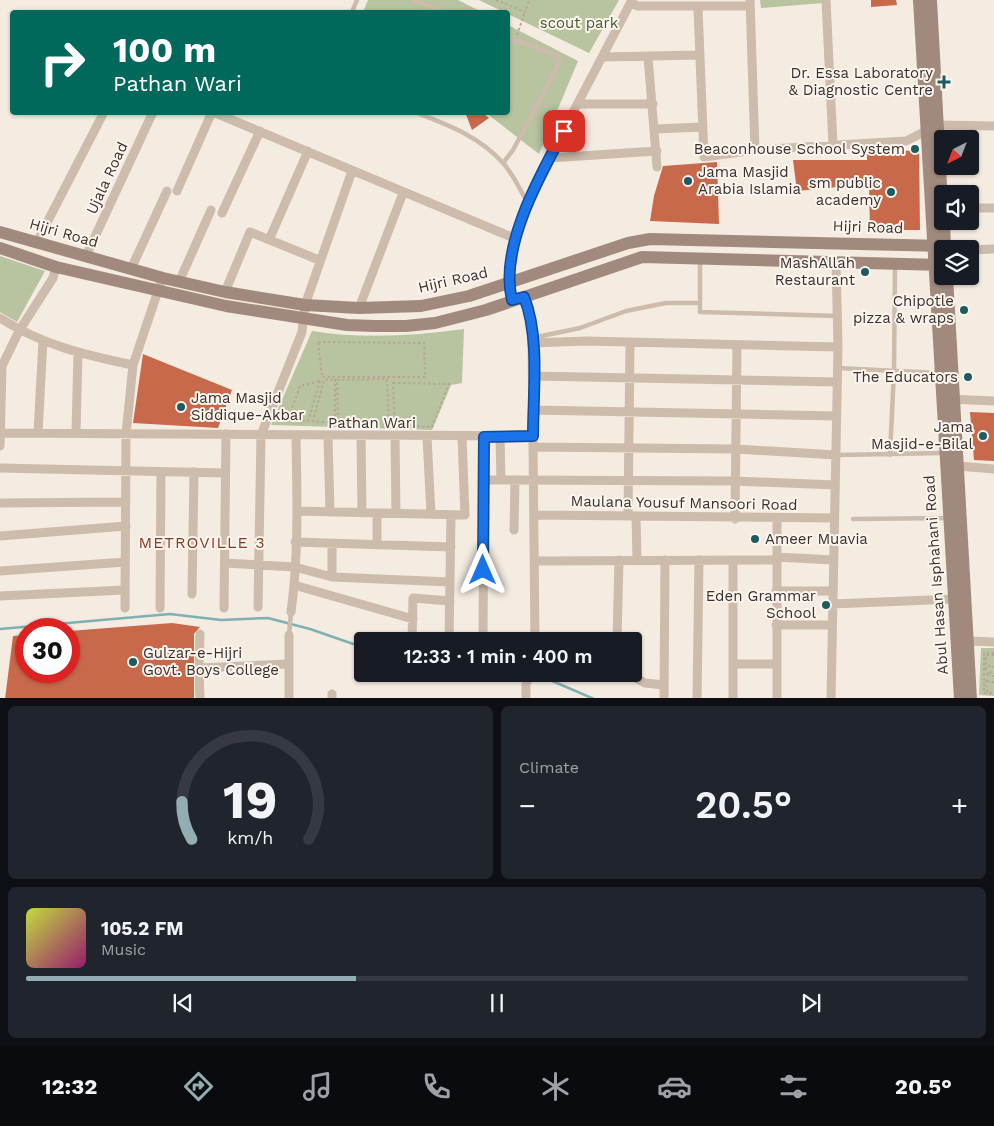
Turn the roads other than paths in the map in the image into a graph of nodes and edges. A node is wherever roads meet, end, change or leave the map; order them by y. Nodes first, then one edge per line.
1 (413, 0) edge
2 (826, 0) edge
3 (919, 0) edge
4 (931, 0) edge
5 (632, 1) edge
6 (750, 3) edge
7 (698, 8) junction
8 (440, 10) edge
9 (510, 38) edge
10 (700, 55) junction
11 (603, 57) junction
12 (648, 57) junction
13 (578, 104) junction
14 (653, 104) junction
15 (931, 108) junction
16 (102, 115) edge
17 (152, 115) edge
18 (211, 115) edge
19 (220, 115) edge
20 (423, 115) edge
21 (938, 125) junction
22 (994, 126) edge
23 (702, 127) junction
24 (655, 129) junction
25 (926, 131) junction
26 (260, 132) junction
27 (834, 145) junction
28 (755, 150) junction
29 (308, 151) junction
30 (657, 151) junction
31 (549, 158) junction
32 (503, 163) junction
33 (658, 167) dead end
34 (352, 171) junction
35 (941, 185) edge
36 (403, 193) junction
37 (529, 204) junction
38 (979, 208) edge
39 (994, 208) edge
40 (211, 210) dead end
41 (222, 213) dead end
42 (0, 232) edge
43 (514, 238) junction
44 (269, 240) junction
45 (940, 240) edge
46 (37, 242) junction
47 (53, 246) junction
48 (934, 247) edge
49 (0, 248) edge
50 (994, 249) edge
51 (979, 250) edge
52 (70, 251) junction
53 (86, 256) junction
54 (700, 258) junction
55 (320, 260) junction
56 (836, 261) junction
57 (896, 262) junction
58 (934, 265) edge
59 (56, 266) junction
60 (130, 269) junction
61 (163, 278) junction
62 (179, 282) junction
63 (508, 283) junction
64 (938, 285) edge
65 (947, 285) edge
66 (158, 292) junction
67 (225, 292) junction
68 (518, 298) junction
69 (700, 303) junction
70 (304, 305) junction
71 (359, 308) junction
72 (838, 316) junction
73 (0, 318) edge
74 (302, 318) junction
75 (19, 330) junction
76 (44, 340) junction
77 (532, 340) junction
78 (630, 343) junction
79 (737, 345) junction
80 (838, 347) junction
81 (78, 353) junction
82 (134, 364) junction
83 (837, 368) junction
84 (894, 371) junction
85 (940, 373) junction
86 (533, 376) junction
87 (630, 378) junction
88 (1, 379) edge
89 (737, 380) junction
90 (837, 382) junction
91 (948, 399) junction
92 (994, 400) edge
93 (533, 410) junction
94 (629, 412) junction
95 (736, 414) junction
96 (836, 416) junction
97 (0, 433) edge
98 (38, 433) junction
99 (76, 433) junction
100 (126, 434) junction
101 (226, 434) junction
102 (261, 435) junction
103 (296, 436) junction
104 (328, 436) junction
105 (361, 436) junction
106 (533, 436) junction
107 (395, 437) junction
108 (428, 437) junction
109 (462, 437) junction
110 (484, 437) junction
111 (500, 437) junction
112 (0, 446) edge
113 (533, 447) junction
114 (628, 448) junction
115 (735, 449) junction
116 (945, 453) junction
117 (890, 455) junction
118 (837, 456) junction
119 (958, 466) junction
120 (0, 468) edge
121 (994, 469) edge
122 (126, 471) junction
123 (161, 472) junction
124 (194, 472) junction
125 (226, 473) junction
126 (483, 480) junction
127 (501, 480) junction
128 (515, 480) junction
129 (534, 480) junction
130 (628, 481) junction
131 (735, 482) junction
132 (835, 485) junction
133 (0, 502) edge
134 (126, 502) junction
135 (297, 511) junction
136 (330, 512) junction
137 (362, 512) junction
138 (377, 513) junction
139 (396, 513) junction
140 (431, 514) junction
141 (451, 515) junction
142 (535, 515) junction
143 (632, 516) junction
144 (777, 518) junction
145 (834, 518) junction
146 (949, 518) junction
147 (735, 519) junction
148 (852, 519) dead end
149 (126, 526) junction
150 (514, 530) dead end
151 (0, 536) edge
152 (295, 542) junction
153 (332, 544) junction
154 (377, 545) junction
155 (451, 547) junction
156 (776, 559) junction
157 (619, 560) junction
158 (637, 560) junction
159 (664, 560) junction
160 (699, 560) junction
161 (734, 560) junction
162 (833, 560) junction
163 (536, 561) junction
164 (125, 562) junction
165 (225, 563) junction
166 (259, 565) junction
167 (295, 567) junction
168 (0, 571) edge
169 (332, 577) junction
170 (450, 582) junction
171 (294, 585) junction
172 (125, 590) junction
173 (776, 591) junction
174 (833, 591) junction
175 (192, 594) dead end
176 (0, 596) edge
177 (954, 600) junction
178 (450, 601) junction
179 (832, 604) junction
180 (125, 608) dead end
181 (160, 608) dead end
182 (224, 608) dead end
183 (258, 608) dead end
184 (290, 612) joint
185 (412, 619) junction
186 (776, 625) junction
187 (832, 625) junction
188 (412, 632) edge
189 (449, 632) edge
190 (483, 632) edge
191 (535, 632) edge
192 (616, 632) edge
193 (200, 634) dead end
194 (289, 635) joint
195 (969, 641) junction
196 (994, 642) edge
197 (288, 664) junction
198 (734, 664) junction
199 (777, 664) junction
200 (199, 668) junction
201 (642, 681) edge
202 (527, 682) edge
203 (664, 685) junction
204 (200, 698) edge
205 (289, 698) edge
206 (526, 698) edge
207 (664, 698) edge
208 (697, 698) edge
209 (733, 698) edge
210 (777, 698) edge
211 (831, 698) edge
212 (960, 698) edge
213 (971, 698) edge

1 - 8 lane
2 - 27 street
3 - 15 main road, Abul Hasan Isphahani Road
4 - 15 main road, Abul Hasan Isphahani Road
5 - 7 street
5 - 11 street
6 - 7 street
6 - 28 street
7 - 10 street
9 - 32 lane
10 - 12 street
10 - 23 street
11 - 12 street
11 - 13 street
12 - 14 street
13 - 14 street
13 - 31 street
14 - 24 street
15 - 21 main road, Abul Hasan Isphahani Road
15 - 25 main road, Abul Hasan Isphahani Road
16 - 46 street
17 - 53 street, Ujala Road
18 - 60 street
19 - 26 street
20 - 32 lane
21 - 22 street
21 - 25 street
21 - 35 main road, Abul Hasan Isphahani Road
23 - 24 street
23 - 28 street
24 - 30 street
25 - 27 street
25 - 45 main road, Abul Hasan Isphahani Road
26 - 29 street
26 - 41 street
27 - 28 street
29 - 34 street
29 - 44 street
30 - 31 street
30 - 33 street
31 - 37 street
32 - 37 lane
34 - 36 street
34 - 55 street
36 - 43 street
36 - 71 street
37 - 43 street
38 - 39 street
40 - 62 street
42 - 46 main road, Hijri Road
43 - 63 street
44 - 55 street
44 - 67 street
46 - 47 main road, Hijri Road
47 - 52 main road, Hijri Road
47 - 59 main road
48 - 63 main road, Hijri Road
49 - 59 main road
50 - 51 street
52 - 53 main road, Hijri Road
52 - 59 main road
53 - 60 main road, Hijri Road
54 - 56 main road
54 - 68 main road
54 - 69 lane
55 - 70 street
56 - 57 main road
56 - 72 street
57 - 58 main road
57 - 84 lane
59 - 66 main road
59 - 75 street
60 - 61 main road, Hijri Road
61 - 62 main road, Hijri Road
61 - 66 street
62 - 67 main road, Hijri Road
63 - 68 street
63 - 71 main road, Hijri Road
64 - 85 main road, Abul Hasan Isphahani Road
65 - 91 main road, Abul Hasan Isphahani Road
66 - 74 main road
66 - 82 street
67 - 70 main road, Hijri Road
68 - 74 main road
68 - 77 street
69 - 72 lane
69 - 77 lane
70 - 71 main road, Hijri Road
70 - 74 street
72 - 80 street
73 - 75 street
74 - 102 street
75 - 76 street
75 - 88 street
76 - 81 street
76 - 98 street
77 - 78 street
77 - 86 street
78 - 79 street
78 - 87 street
79 - 80 street
79 - 89 street
80 - 83 street
81 - 82 street
81 - 99 street
82 - 100 street
83 - 84 lane
83 - 90 street
84 - 85 lane
84 - 117 lane
85 - 91 main road, Abul Hasan Isphahani Road
86 - 87 street
86 - 93 street
87 - 89 street
87 - 94 street
88 - 97 street
89 - 90 street
89 - 95 street
90 - 96 street
91 - 92 street
91 - 116 main road, Abul Hasan Isphahani Road
91 - 119 main road, Abul Hasan Isphahani Road
93 - 94 street
93 - 106 street
94 - 95 street
94 - 114 street
95 - 96 street
95 - 115 street
96 - 118 street
97 - 98 street, Pathan Wari
97 - 112 street
98 - 99 street, Pathan Wari
99 - 100 street, Pathan Wari
100 - 101 street, Pathan Wari
100 - 122 street
101 - 102 street, Pathan Wari
101 - 125 street
102 - 103 street, Pathan Wari
102 - 166 street
103 - 104 street, Pathan Wari
103 - 135 street
104 - 105 street, Pathan Wari
104 - 136 street
105 - 107 street, Pathan Wari
105 - 137 street
106 - 111 street, Pathan Wari
106 - 113 street
107 - 108 street, Pathan Wari
107 - 139 street
108 - 109 street, Pathan Wari
108 - 140 street
109 - 110 street, Pathan Wari
109 - 141 street
110 - 111 street, Pathan Wari
110 - 126 street
111 - 127 street
113 - 114 street
113 - 129 street
114 - 115 street
114 - 130 street
115 - 118 street
115 - 131 street
116 - 117 lane
116 - 146 main road, Abul Hasan Isphahani Road
117 - 118 lane
118 - 132 street
119 - 121 street
119 - 195 main road, Abul Hasan Isphahani Road
120 - 122 street
122 - 123 street
122 - 134 street
123 - 124 street
123 - 181 street
124 - 125 street
124 - 175 street
125 - 165 street
126 - 127 street
126 - 190 street
127 - 128 street
128 - 129 street
128 - 150 street
129 - 130 street
129 - 142 street
130 - 131 street
130 - 143 street
131 - 132 street
131 - 147 street
132 - 145 street
133 - 134 street
134 - 149 street
135 - 136 street
135 - 152 street
136 - 137 street
137 - 138 street
138 - 139 street
138 - 154 street
139 - 140 street
140 - 141 street
141 - 155 street
142 - 143 street, Maulana Yousuf Mansoori Road
142 - 163 street
143 - 147 street, Maulana Yousuf Mansoori Road
143 - 158 street
144 - 145 street, Maulana Yousuf Mansoori Road
144 - 147 street, Maulana Yousuf Mansoori Road
144 - 156 street
145 - 162 street
146 - 148 lane
146 - 177 main road, Abul Hasan Isphahani Road
149 - 151 street
149 - 164 street
152 - 153 street
152 - 167 street
153 - 154 street
153 - 169 street
154 - 155 street
155 - 170 street
156 - 161 street
156 - 162 street
156 - 173 street
157 - 158 street
157 - 163 street
157 - 192 street
158 - 159 street
159 - 160 street
159 - 203 street
160 - 161 street
160 - 208 street
161 - 198 street
162 - 174 street
163 - 191 street
164 - 168 street
164 - 172 street
165 - 166 street
165 - 182 street
166 - 167 street
166 - 183 street
167 - 169 street
167 - 171 street
169 - 170 street
170 - 178 street
171 - 184 street
171 - 185 street
172 - 176 street
172 - 180 street
173 - 174 street
173 - 186 street
174 - 179 street
177 - 179 street
177 - 212 main road, Abul Hasan Isphahani Road
178 - 185 street
178 - 189 street
179 - 187 street
184 - 194 lane
185 - 188 street
186 - 187 street
186 - 199 street
187 - 211 street
193 - 200 street
194 - 197 street
195 - 196 street
195 - 213 main road, Abul Hasan Isphahani Road
197 - 200 street
197 - 205 street
198 - 199 street
198 - 209 street
199 - 210 street
200 - 204 street
201 - 203 street
202 - 206 street
203 - 207 street

